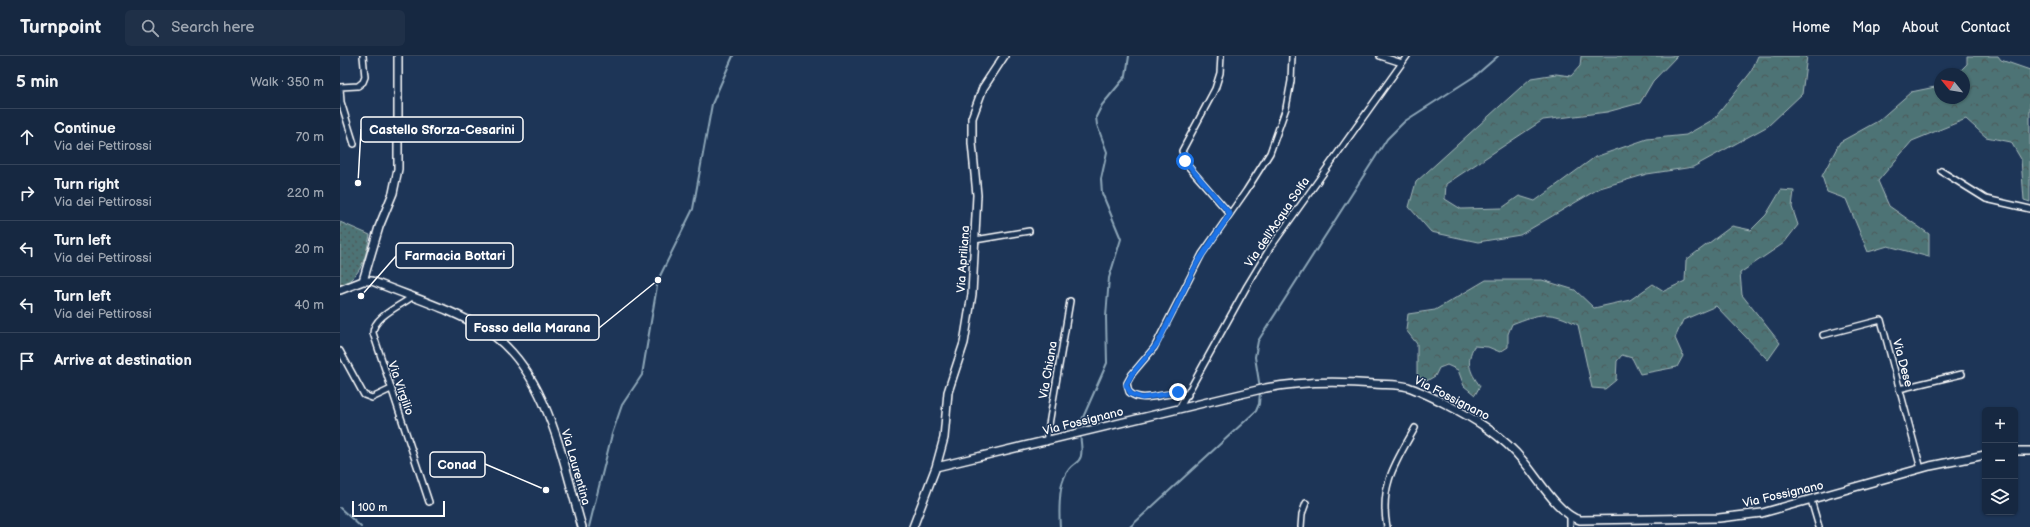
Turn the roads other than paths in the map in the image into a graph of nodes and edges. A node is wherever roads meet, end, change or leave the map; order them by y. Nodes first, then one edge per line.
1 (363, 56) edge
2 (398, 56) edge
3 (1004, 56) edge
4 (1221, 56) edge
5 (1292, 56) edge
6 (1380, 56) edge
7 (1407, 56) edge
8 (1402, 63) junction
9 (340, 87) edge
10 (354, 144) dead end
11 (1940, 171) dead end
12 (2030, 210) edge
13 (1230, 214) junction
14 (1029, 231) dead end
15 (975, 240) junction
16 (363, 281) junction
17 (340, 290) edge
18 (412, 297) junction
19 (1070, 301) dead end
20 (1823, 335) dead end
21 (340, 351) edge
22 (1962, 374) dead end
23 (391, 389) junction
24 (1899, 389) junction
25 (1188, 395) junction
26 (1180, 409) junction
27 (1415, 428) dead end
28 (1046, 442) junction
29 (2018, 451) edge
30 (2030, 451) edge
31 (1982, 456) edge
32 (936, 468) junction
33 (1921, 469) junction
34 (1811, 500) junction
35 (429, 502) dead end
36 (1306, 503) dead end
37 (1570, 515) junction
38 (582, 527) edge
39 (913, 527) edge
40 (1301, 527) edge
41 (1388, 527) edge
42 (1570, 527) edge
43 (1819, 527) edge

1 - 9 street
2 - 16 street
3 - 15 street, Via Apriliana
4 - 13 street
5 - 13 street
6 - 8 street
7 - 8 street, Via dell'Acqua Solfa
8 - 25 street, Via dell'Acqua Solfa
9 - 10 street
11 - 12 street
13 - 25 street
14 - 15 street
15 - 32 street, Via Apriliana
16 - 17 street
16 - 18 street, Via Laurentina
18 - 23 street, Via Virgilio
18 - 38 street, Via Laurentina
19 - 28 street, Via Chiana
20 - 24 street, Via Dese
21 - 23 street
22 - 24 street
23 - 35 street, Via Virgilio
24 - 33 street, Via Dese
25 - 26 street, Via dell'Acqua Solfa
26 - 28 street, Via Fossignano
26 - 37 street, Via Fossignano
27 - 41 street
28 - 32 street, Via Fossignano
29 - 30 street
31 - 33 street, Via Fossignano
32 - 39 street
33 - 34 street, Via Fossignano
34 - 37 street, Via Fossignano
34 - 43 street
36 - 40 street
37 - 42 street

